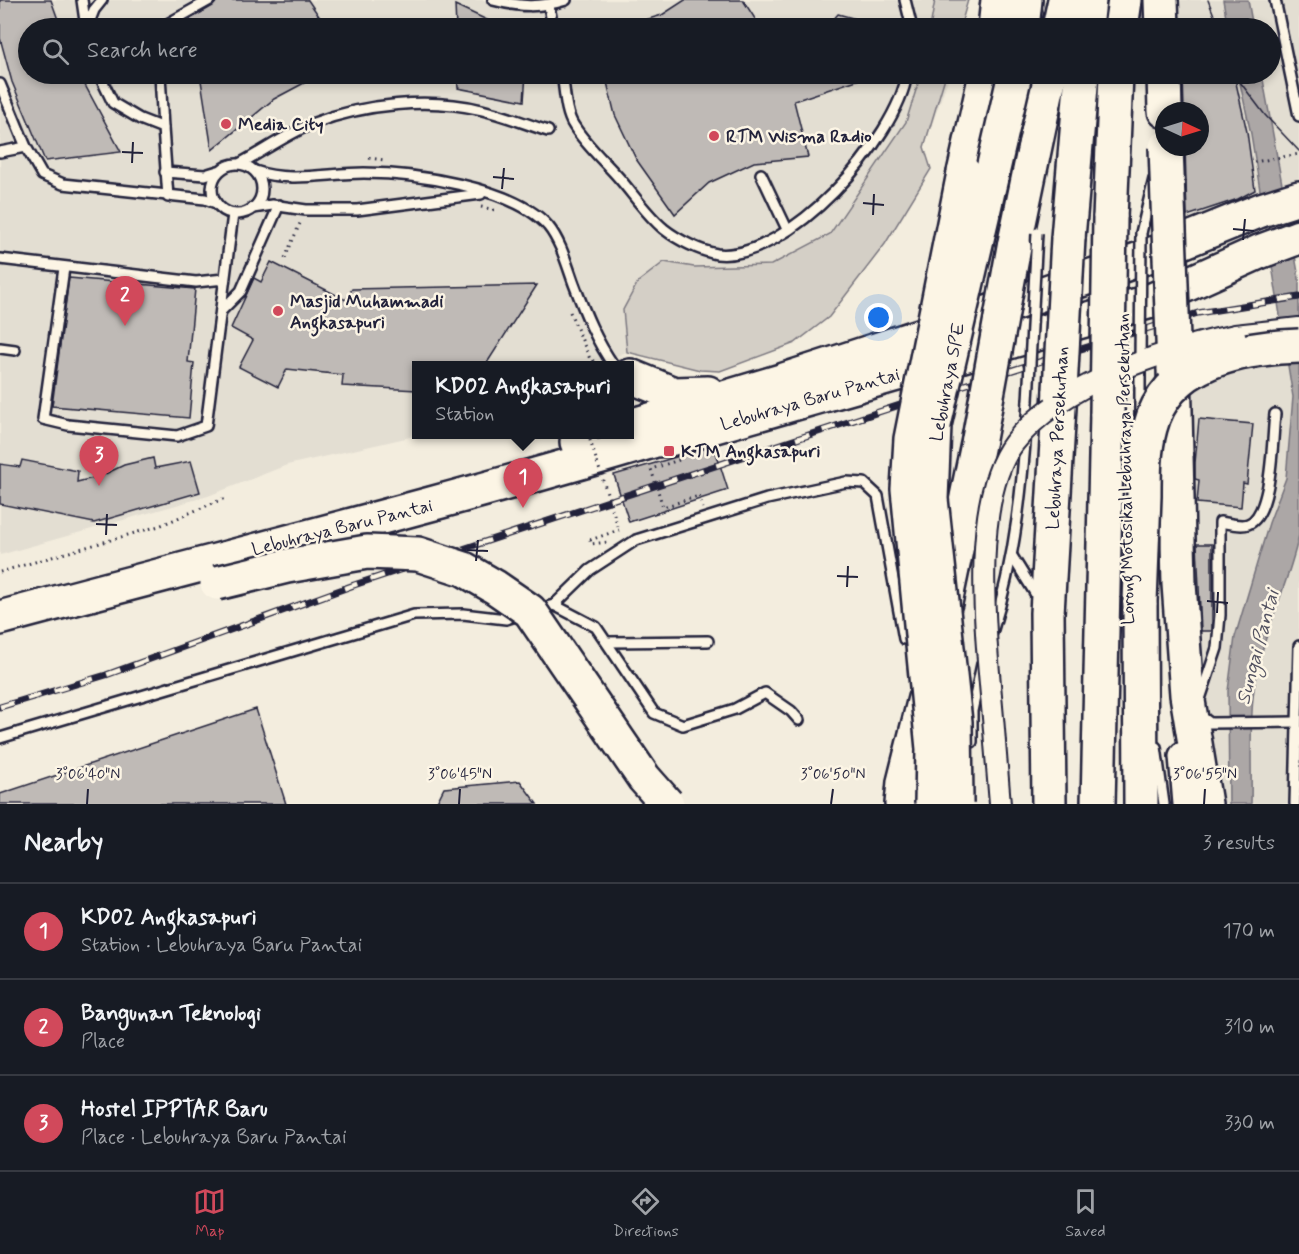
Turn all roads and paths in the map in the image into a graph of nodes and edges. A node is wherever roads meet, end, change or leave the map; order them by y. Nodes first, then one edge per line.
1 (82, 0) edge
2 (102, 0) edge
3 (210, 0) edge
4 (493, 0) edge
5 (566, 0) edge
6 (905, 0) edge
7 (998, 0) edge
8 (1025, 0) edge
9 (1034, 0) edge
10 (1067, 0) edge
11 (1089, 0) edge
12 (1125, 0) edge
13 (1161, 0) edge
14 (549, 6) junction
15 (85, 18) edge
16 (90, 18) edge
17 (178, 18) edge
18 (551, 18) edge
19 (910, 18) edge
20 (995, 18) edge
21 (1023, 18) edge
22 (1034, 18) edge
23 (1062, 18) edge
24 (1069, 18) edge
25 (1087, 18) edge
26 (1122, 18) edge
27 (1162, 18) edge
28 (1281, 22) edge
29 (0, 84) edge
30 (104, 84) edge
31 (160, 84) edge
32 (564, 84) edge
33 (905, 84) edge
34 (984, 84) edge
35 (1013, 84) edge
36 (1035, 84) edge
37 (1049, 84) edge
38 (1070, 84) edge
39 (1081, 84) edge
40 (1116, 84) edge
41 (1166, 84) edge
42 (1168, 84) edge
43 (1166, 102) edge
44 (1169, 102) edge
45 (1299, 116) edge
46 (163, 128) junction
47 (548, 131) dead end
48 (26, 147) junction
49 (0, 152) edge
50 (1299, 154) edge
51 (1159, 156) edge
52 (1166, 156) edge
53 (369, 158) dead end
54 (392, 160) dead end
55 (1254, 162) dead end
56 (241, 163) junction
57 (218, 171) junction
58 (255, 171) junction
59 (165, 172) junction
60 (761, 174) dead end
61 (1299, 190) edge
62 (487, 193) junction
63 (168, 197) junction
64 (1299, 198) edge
65 (216, 203) junction
66 (279, 205) junction
67 (1070, 206) junction
68 (471, 207) dead end
69 (253, 208) junction
70 (1262, 209) junction
71 (504, 212) dead end
72 (233, 214) junction
73 (1035, 221) junction
74 (299, 228) dead end
75 (787, 229) junction
76 (1299, 237) edge
77 (285, 258) dead end
78 (0, 259) edge
79 (64, 268) junction
80 (224, 279) junction
81 (569, 309) dead end
82 (221, 311) junction
83 (1299, 328) edge
84 (1299, 346) edge
85 (0, 348) edge
86 (15, 350) dead end
87 (594, 361) edge
88 (611, 361) edge
89 (634, 378) edge
90 (781, 381) junction
91 (1275, 414) dead end
92 (634, 425) edge
93 (576, 439) edge
94 (588, 439) edge
95 (679, 460) dead end
96 (699, 496) dead end
97 (225, 498) dead end
98 (590, 540) dead end
99 (1012, 556) junction
100 (0, 572) edge
101 (1179, 584) junction
102 (0, 597) edge
103 (554, 604) junction
104 (1047, 613) junction
105 (0, 618) edge
106 (0, 636) edge
107 (904, 639) dead end
108 (708, 641) dead end
109 (608, 642) junction
110 (1103, 644) junction
111 (1299, 646) edge
112 (799, 720) dead end
113 (1151, 720) dead end
114 (1295, 722) junction
115 (919, 729) junction
116 (0, 738) edge
117 (1155, 741) dead end
118 (971, 758) dead end
119 (667, 804) edge
120 (902, 804) edge
121 (916, 804) edge
122 (932, 804) edge
123 (956, 804) edge
124 (1000, 804) edge
125 (1049, 804) edge
126 (1098, 804) edge
127 (1119, 804) edge
128 (1141, 804) edge
129 (1164, 804) edge
130 (1187, 804) edge
131 (1205, 804) edge
132 (1295, 804) edge

1 - 15 lane
2 - 16 lane
3 - 17 lane
4 - 14 lane
5 - 14 lane
6 - 19 lane
7 - 20 highway
8 - 21 highway
9 - 22 highway
10 - 23 highway
10 - 24 highway
11 - 25 highway
12 - 26 highway
13 - 27 highway
14 - 18 lane
28 - 45 lane
29 - 48 lane
30 - 46 lane
31 - 46 lane
32 - 75 lane
33 - 75 lane
34 - 122 highway, Lebuhraya SPE, bridge
35 - 123 highway, Lebuhraya SPE, bridge
36 - 73 highway
37 - 73 highway
38 - 67 highway
39 - 67 highway, Lebuhraya Persekutuan
40 - 110 highway, bridge
41 - 43 highway
42 - 44 lane
46 - 59 lane
47 - 56 lane
48 - 49 lane
48 - 63 lane
50 - 55 path
51 - 113 lane, Lorong Motosikal Lebuhraya Persekutuan, bridge
52 - 101 highway, bridge
53 - 54 path
56 - 57 lane
56 - 58 lane
57 - 59 lane
57 - 65 lane
58 - 62 lane
58 - 69 lane
59 - 63 lane
60 - 75 lane
61 - 70 highway
62 - 66 lane
62 - 88 lane
63 - 65 lane
64 - 70 highway, Lebuhraya Baru Pantai
65 - 72 lane
66 - 69 lane
66 - 82 lane
67 - 73 highway, Lebuhraya Persekutuan
68 - 71 path
69 - 72 lane
70 - 90 highway, Lebuhraya Baru Pantai
72 - 80 lane
73 - 99 lane, bridge
73 - 104 highway, Lebuhraya Persekutuan, bridge
73 - 115 highway, bridge
74 - 77 path
76 - 105 highway, Lebuhraya Baru Pantai
78 - 79 lane
79 - 80 lane
79 - 82 lane
80 - 82 lane
81 - 87 path
83 - 124 street, bridge
84 - 128 highway, bridge
85 - 86 lane
89 - 90 highway
90 - 92 highway, Lebuhraya Baru Pantai
91 - 114 lane
93 - 102 highway, Lebuhraya Baru Pantai
94 - 98 path, bridge
95 - 96 path, bridge
97 - 100 path
99 - 104 lane
99 - 118 lane
101 - 130 street
101 - 131 highway
103 - 107 lane
103 - 109 lane
103 - 116 lane
104 - 125 highway, Lebuhraya Persekutuan
106 - 119 highway, bridge
108 - 109 lane
109 - 112 lane
110 - 126 highway
110 - 127 highway
111 - 114 lane
114 - 132 lane
115 - 120 highway
115 - 121 street
117 - 129 lane

